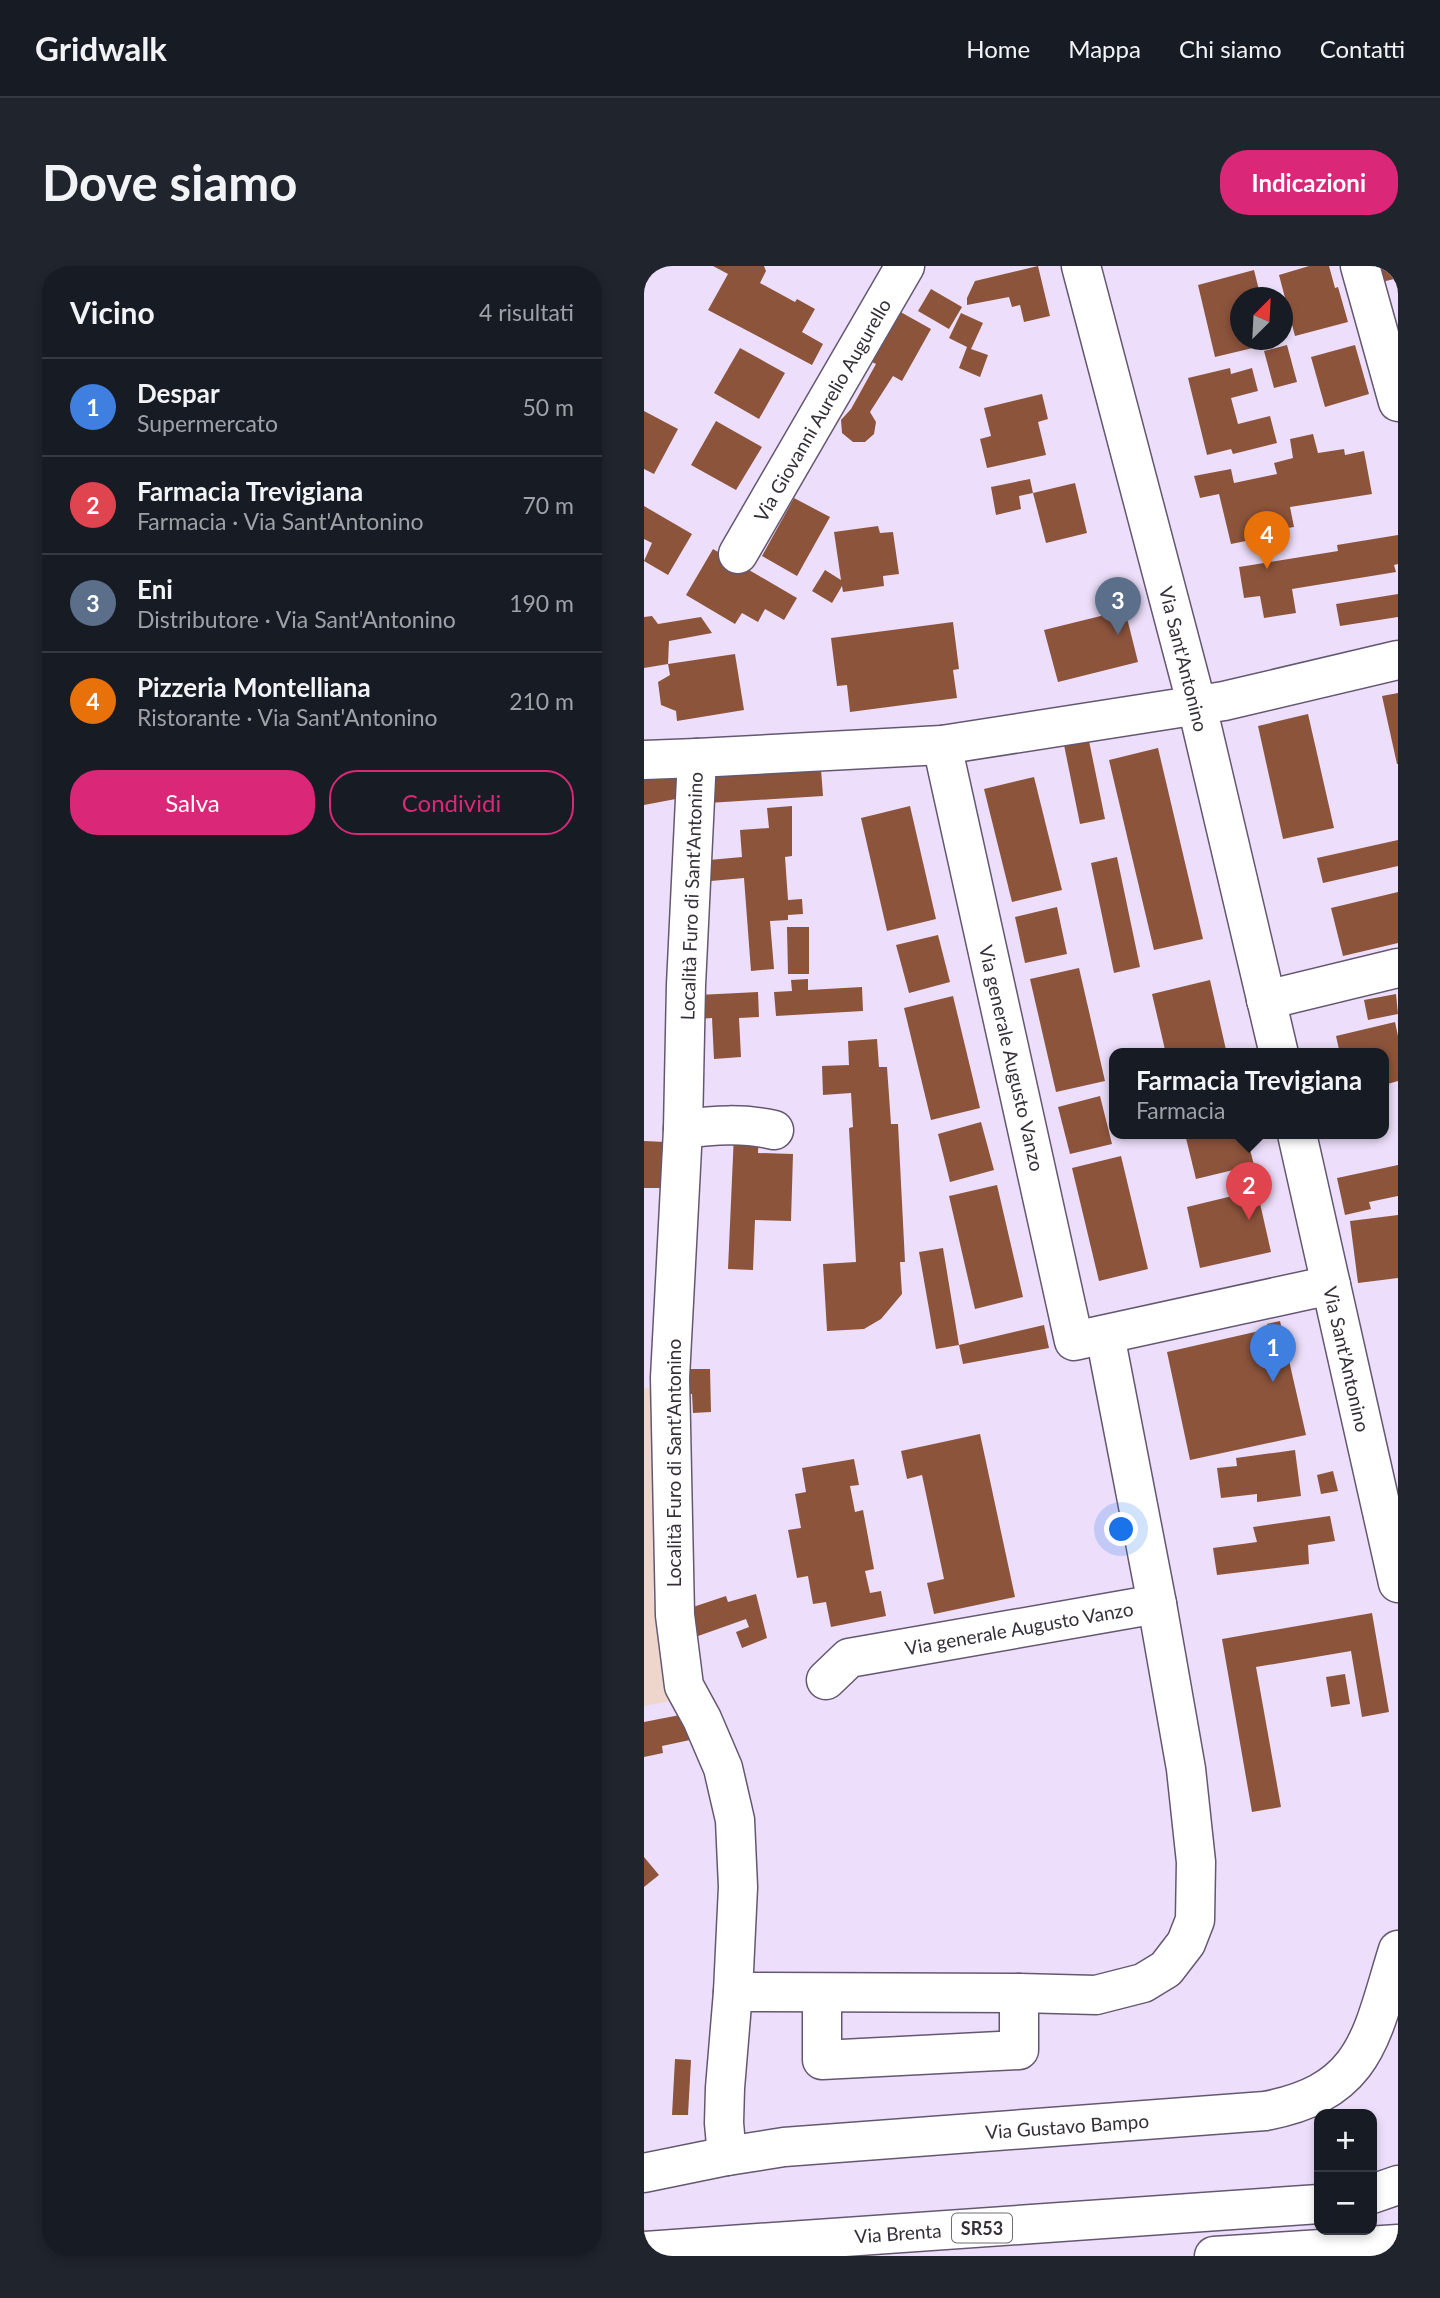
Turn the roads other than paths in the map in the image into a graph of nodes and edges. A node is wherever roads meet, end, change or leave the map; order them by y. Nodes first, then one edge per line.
1 (905, 266) edge
2 (1082, 266) edge
3 (1360, 266) edge
4 (1398, 402) edge
5 (738, 554) dead end
6 (1398, 660) edge
7 (1197, 706) junction
8 (942, 746) junction
9 (696, 758) junction
10 (644, 760) edge
11 (1398, 968) edge
12 (1266, 1000) junction
13 (1278, 1048) edge
14 (683, 1129) junction
15 (774, 1130) dead end
16 (1298, 1139) edge
17 (1331, 1285) junction
18 (1105, 1335) junction
19 (657, 1376) edge
20 (1398, 1583) edge
21 (1157, 1604) junction
22 (826, 1679) dead end
23 (1398, 1950) edge
24 (733, 1992) junction
25 (822, 1993) junction
26 (1019, 1993) junction
27 (727, 2156) junction
28 (644, 2173) edge
29 (1398, 2185) edge
30 (1377, 2192) edge
31 (1398, 2199) edge
32 (1377, 2201) edge
33 (1314, 2204) edge
34 (1398, 2244) edge
35 (644, 2251) edge
36 (1214, 2256) edge

1 - 5 main road, Via Giovanni Aurelio Augurello
2 - 7 main road, Via Sant'Antonino
3 - 4 main road
6 - 7 main road, Località Furo di Sant'Antonino
7 - 8 main road, Località Furo di Sant'Antonino
7 - 12 main road, Via Sant'Antonino
8 - 9 main road, Località Furo di Sant'Antonino
8 - 18 main road, Via generale Augusto Vanzo
9 - 10 main road, Località Furo di Sant'Antonino
9 - 14 main road, Località Furo di Sant'Antonino
11 - 12 main road
12 - 13 main road, Via Sant'Antonino
14 - 15 main road
14 - 19 main road, Località Furo di Sant'Antonino
16 - 17 main road, Via Sant'Antonino
17 - 18 main road, Via generale Augusto Vanzo
17 - 20 main road, Via Sant'Antonino
18 - 21 main road, Via generale Augusto Vanzo
19 - 24 main road, Località Furo di Sant'Antonino
21 - 22 main road, Via generale Augusto Vanzo
21 - 26 main road
23 - 27 main road, Via Gustavo Bampo
24 - 25 main road
24 - 27 main road, Località Furo di Sant'Antonino
25 - 26 main road
25 - 26 main road
27 - 28 main road, Via Gustavo Bampo
29 - 30 main road
31 - 32 main road
33 - 35 main road, Via Brenta / SR53
34 - 36 main road

